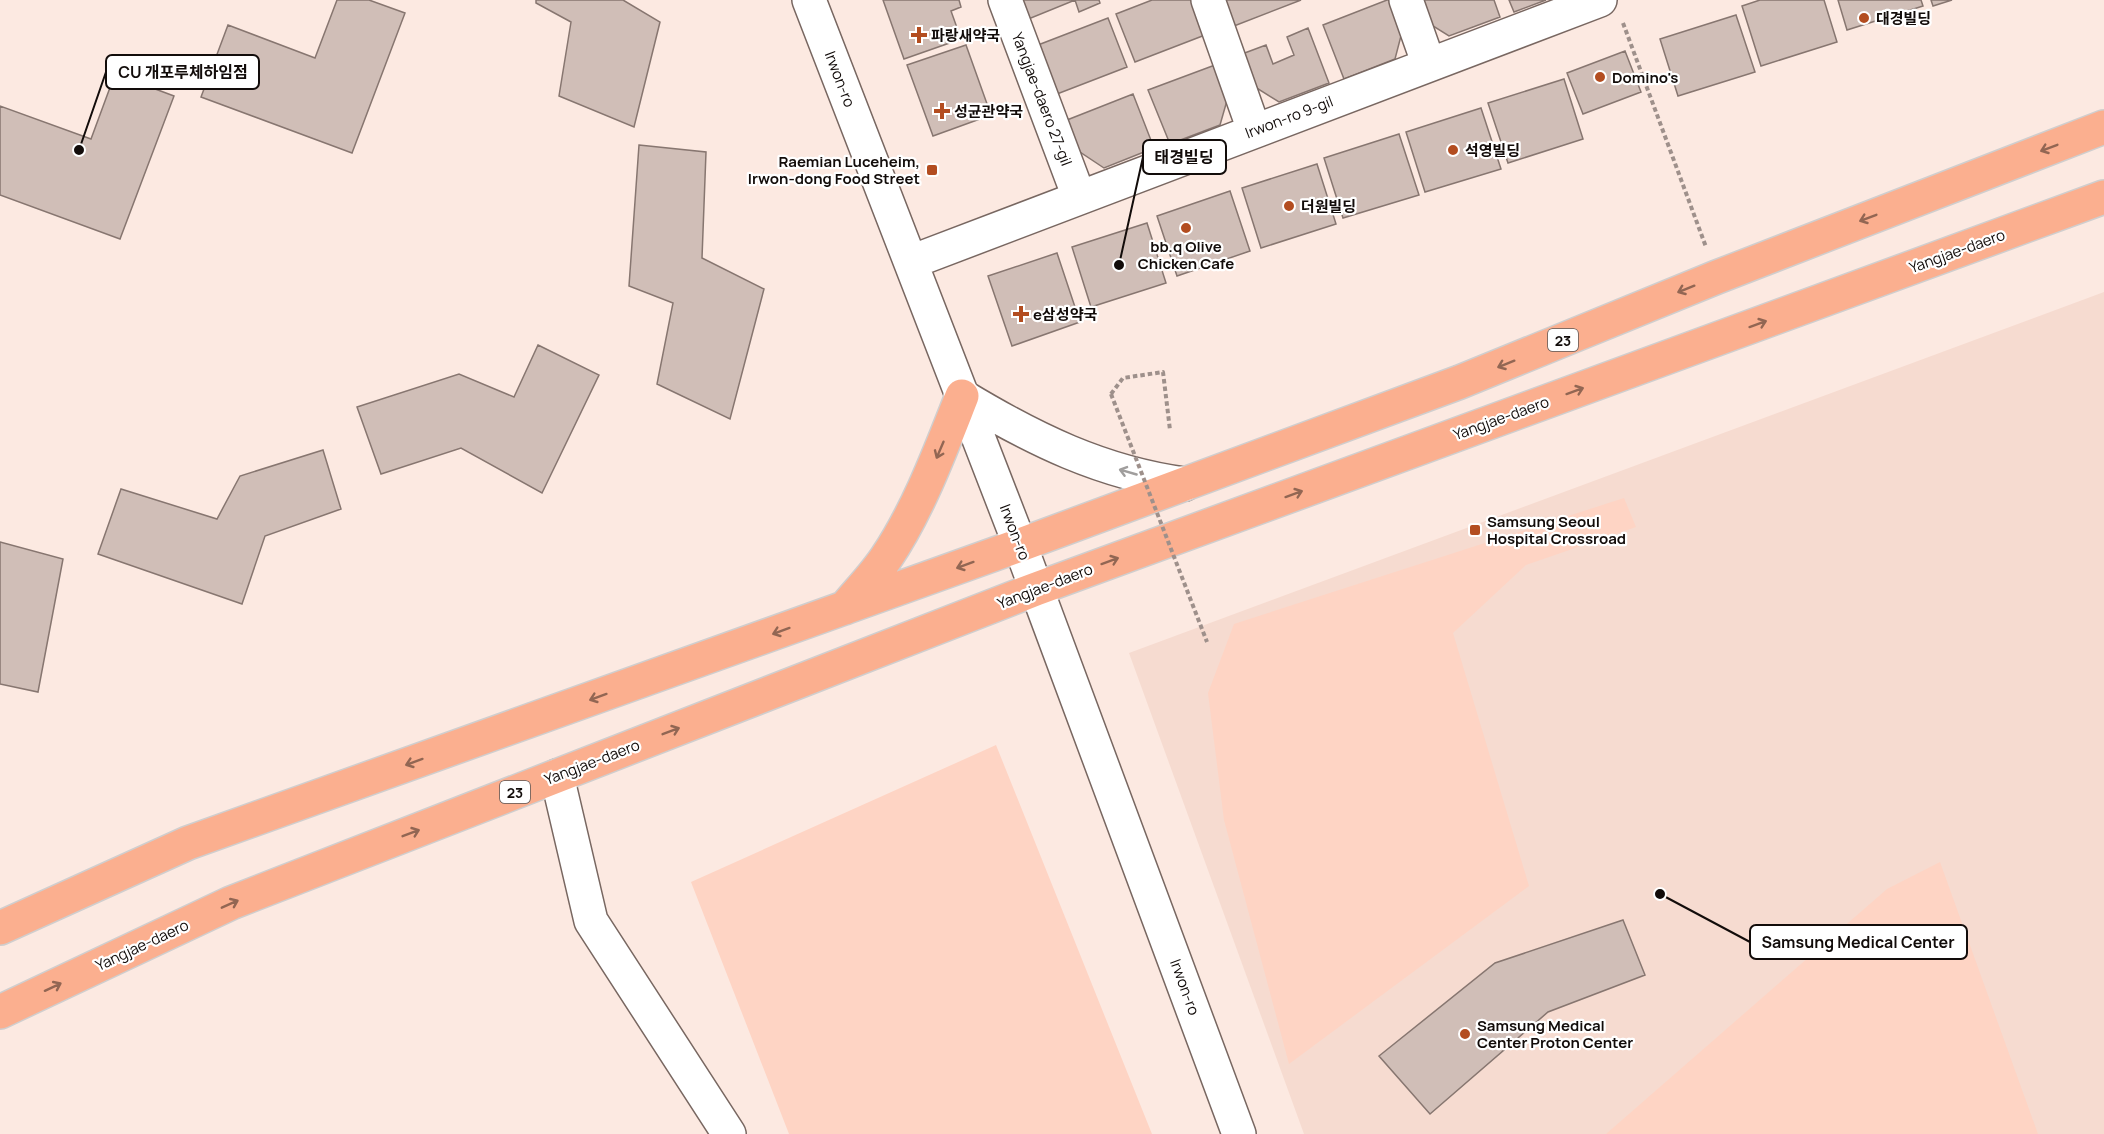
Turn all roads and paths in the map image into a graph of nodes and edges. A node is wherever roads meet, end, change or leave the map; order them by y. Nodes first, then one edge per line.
1 (809, 0) edge
2 (1005, 0) edge
3 (1208, 0) edge
4 (1406, 0) edge
5 (1611, 11) edge
6 (1429, 65) junction
7 (2104, 127) edge
8 (1254, 130) junction
9 (1079, 197) junction
10 (2104, 197) edge
11 (911, 262) junction
12 (1717, 277) junction
13 (963, 396) junction
14 (1170, 430) dead end
15 (1185, 484) junction
16 (1020, 545) junction
17 (1036, 589) junction
18 (844, 609) junction
19 (1207, 642) dead end
20 (556, 776) junction
21 (0, 928) edge
22 (0, 1012) edge
23 (729, 1134) edge
24 (1239, 1134) edge

1 - 11 street, Irwon-ro
2 - 9 street, Yangjae-daero 27-gil
3 - 8 street
4 - 6 street
5 - 6 street, Irwon-ro 9-gil
5 - 12 path
6 - 8 street, Irwon-ro 9-gil
7 -> 12 main road, 23
8 - 9 street, Irwon-ro 9-gil
9 - 11 street, Irwon-ro 9-gil
17 -> 10 main road, Yangjae-daero / 23
11 - 13 street, Irwon-ro
12 -> 15 main road, 23
15 -> 13 street
13 - 16 street, Irwon-ro
13 -> 18 main road
14 - 19 path, bridge
15 - 16 main road, 23
16 - 17 street, Irwon-ro
16 -> 18 main road, 23
20 -> 17 main road, Yangjae-daero / 23
17 - 24 street, Irwon-ro
18 -> 21 main road, 23
22 -> 20 main road, Yangjae-daero / 23
20 - 23 street

